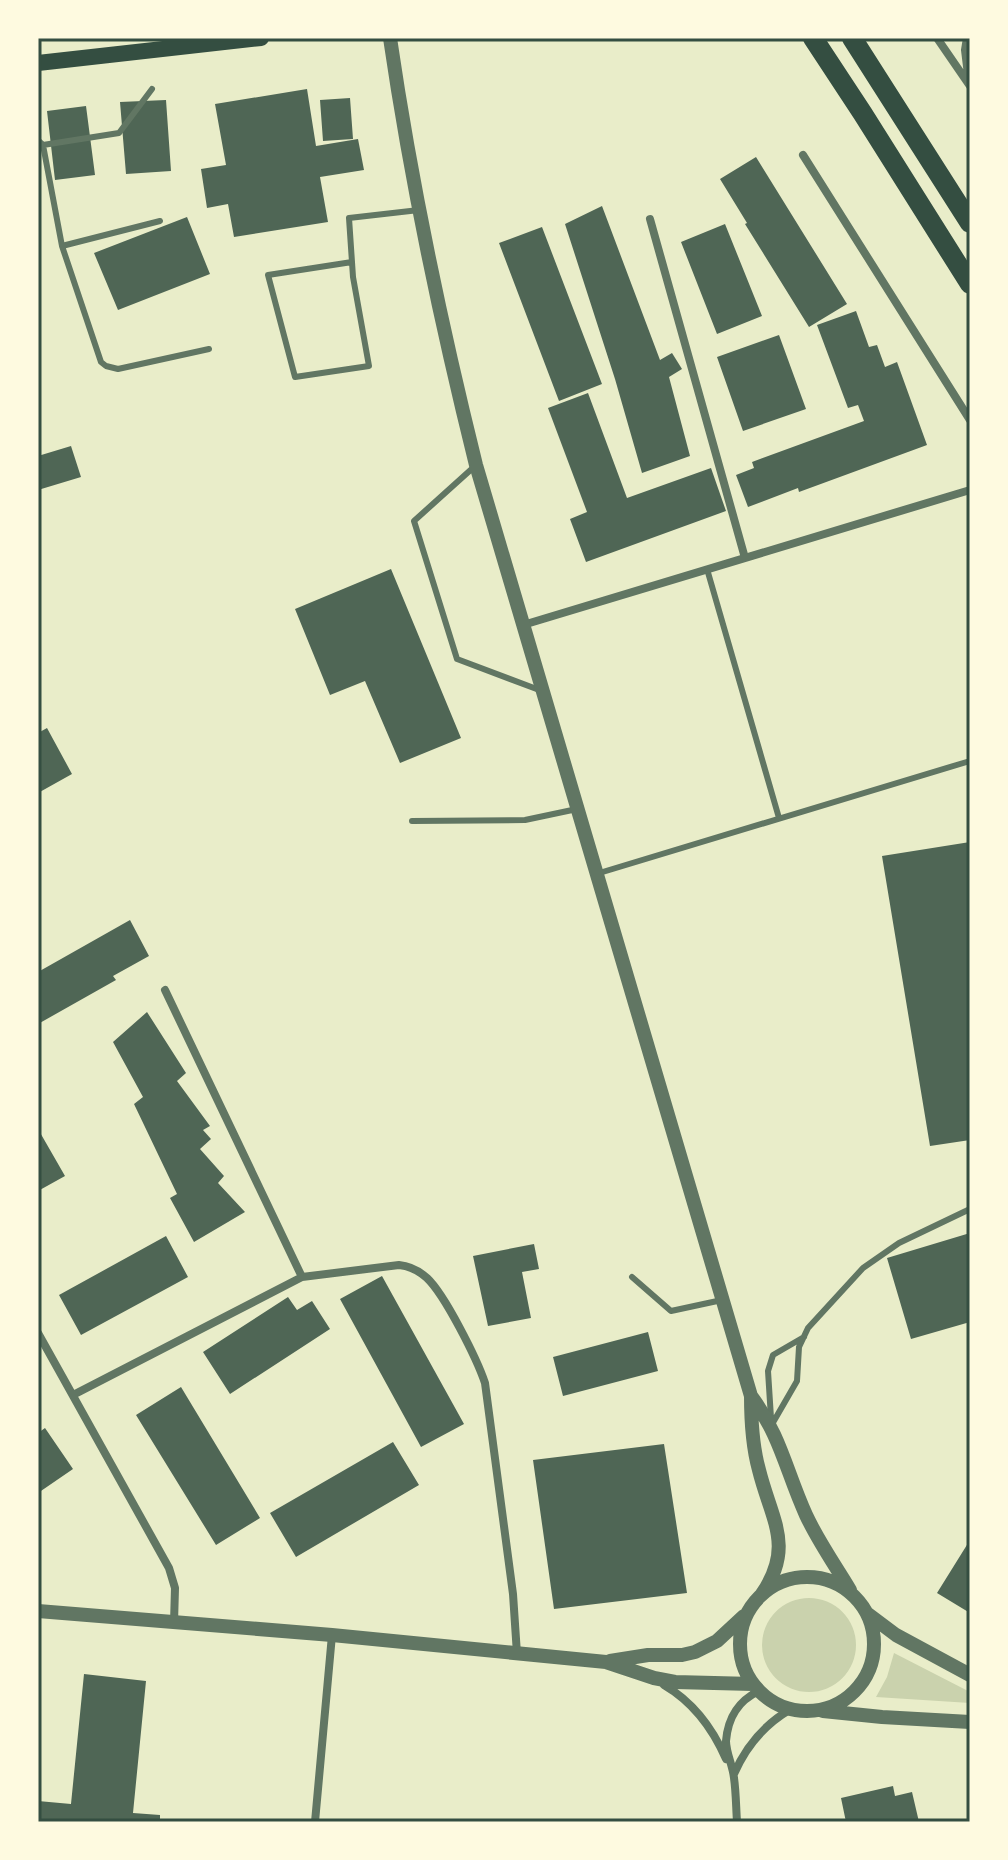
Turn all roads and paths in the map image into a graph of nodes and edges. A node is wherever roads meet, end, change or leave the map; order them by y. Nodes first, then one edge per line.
1 (261, 38) edge
2 (390, 38) edge
3 (813, 38) edge
4 (852, 38) edge
5 (937, 38) edge
6 (967, 38) edge
7 (38, 63) edge
8 (969, 85) edge
9 (152, 89) dead end
10 (40, 143) edge
11 (803, 155) dead end
12 (419, 210) junction
13 (650, 219) dead end
14 (160, 221) dead end
15 (970, 223) edge
16 (62, 246) junction
17 (352, 262) junction
18 (970, 284) edge
19 (209, 349) dead end
20 (970, 420) edge
21 (476, 465) junction
22 (970, 490) edge
23 (745, 558) junction
24 (707, 569) junction
25 (523, 625) junction
26 (542, 691) junction
27 (970, 761) edge
28 (577, 809) junction
29 (779, 818) junction
30 (412, 821) dead end
31 (596, 874) junction
32 (165, 990) dead end
33 (970, 1209) edge
34 (302, 1277) junction
35 (632, 1277) dead end
36 (722, 1300) junction
37 (38, 1333) edge
38 (804, 1337) junction
39 (73, 1395) junction
40 (751, 1396) junction
41 (771, 1426) junction
42 (762, 1594) junction
43 (853, 1596) junction
44 (749, 1610) junction
45 (38, 1611) edge
46 (865, 1612) junction
47 (174, 1623) junction
48 (332, 1635) junction
49 (517, 1654) junction
50 (606, 1662) junction
51 (970, 1675) edge
52 (654, 1678) junction
53 (756, 1687) junction
54 (791, 1709) junction
55 (819, 1710) junction
56 (970, 1722) edge
57 (734, 1775) junction
58 (315, 1822) edge
59 (737, 1822) edge

1 - 7 main road
2 - 12 street
3 - 18 main road
4 - 15 main road
5 - 8 street
6 - 8 street
9 - 10 lane
10 - 16 lane
11 - 20 street
12 - 17 lane
12 - 21 street
13 - 23 street
14 - 16 lane
16 - 19 lane
17 - 17 lane
21 - 25 street
21 - 26 lane
22 - 23 street
23 - 24 street
24 - 25 street
24 - 29 lane
25 - 26 street
26 - 28 street
27 - 29 lane
28 - 30 lane
28 - 31 street
29 - 31 lane
31 - 36 street
32 - 34 street
33 - 38 lane
34 - 39 street
34 - 49 street
35 - 36 lane
36 - 40 street
37 - 39 street
38 - 41 lane
38 - 41 lane
39 - 47 street
40 - 41 street
40 - 42 street
41 - 43 street
42 - 43 street
42 - 44 street
43 - 46 street
44 - 50 street
44 - 53 street
45 - 47 street
46 - 51 street
46 - 55 street
47 - 48 street
48 - 49 street
48 - 58 street
49 - 50 street
50 - 52 street
52 - 53 street
52 - 57 street
53 - 54 street
53 - 57 street
54 - 55 street
54 - 57 street
55 - 56 street
57 - 59 street

